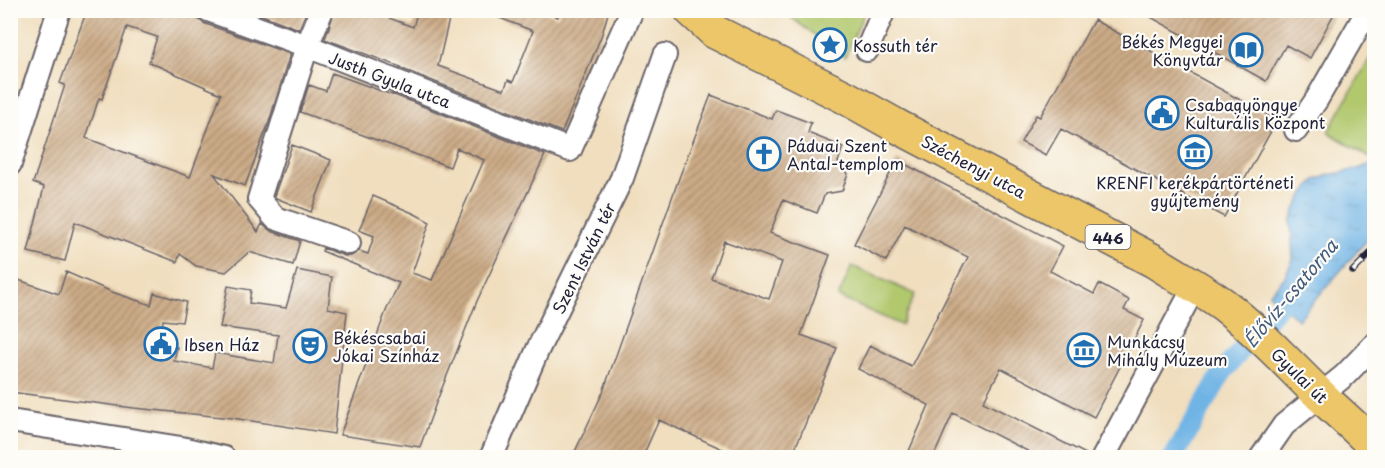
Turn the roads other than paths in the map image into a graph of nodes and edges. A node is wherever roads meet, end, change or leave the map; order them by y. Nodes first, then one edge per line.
1 (59, 10) edge
2 (208, 10) edge
3 (322, 10) edge
4 (632, 10) edge
5 (691, 10) edge
6 (885, 10) edge
7 (1368, 10) edge
8 (307, 46) junction
9 (867, 50) dead end
10 (665, 55) dead end
11 (1296, 130) dead end
12 (10, 165) edge
13 (349, 243) dead end
14 (1194, 286) junction
15 (1374, 345) edge
16 (1320, 395) junction
17 (10, 421) edge
18 (1374, 446) edge
19 (224, 458) edge
20 (491, 458) edge
21 (1103, 458) edge
22 (1261, 458) edge

1 - 12 street
2 - 8 street, Justh Gyula utca
3 - 8 street
4 - 8 street, Justh Gyula utca
5 - 14 main road, Széchenyi utca / 446
6 - 9 street
7 - 11 street
8 - 13 street
10 - 20 street, Szent István tér
14 - 16 main road, Gyulai út / 446
14 - 21 street
15 - 16 street
16 - 18 main road, Gyulai út / 446
16 - 22 street
17 - 19 street

